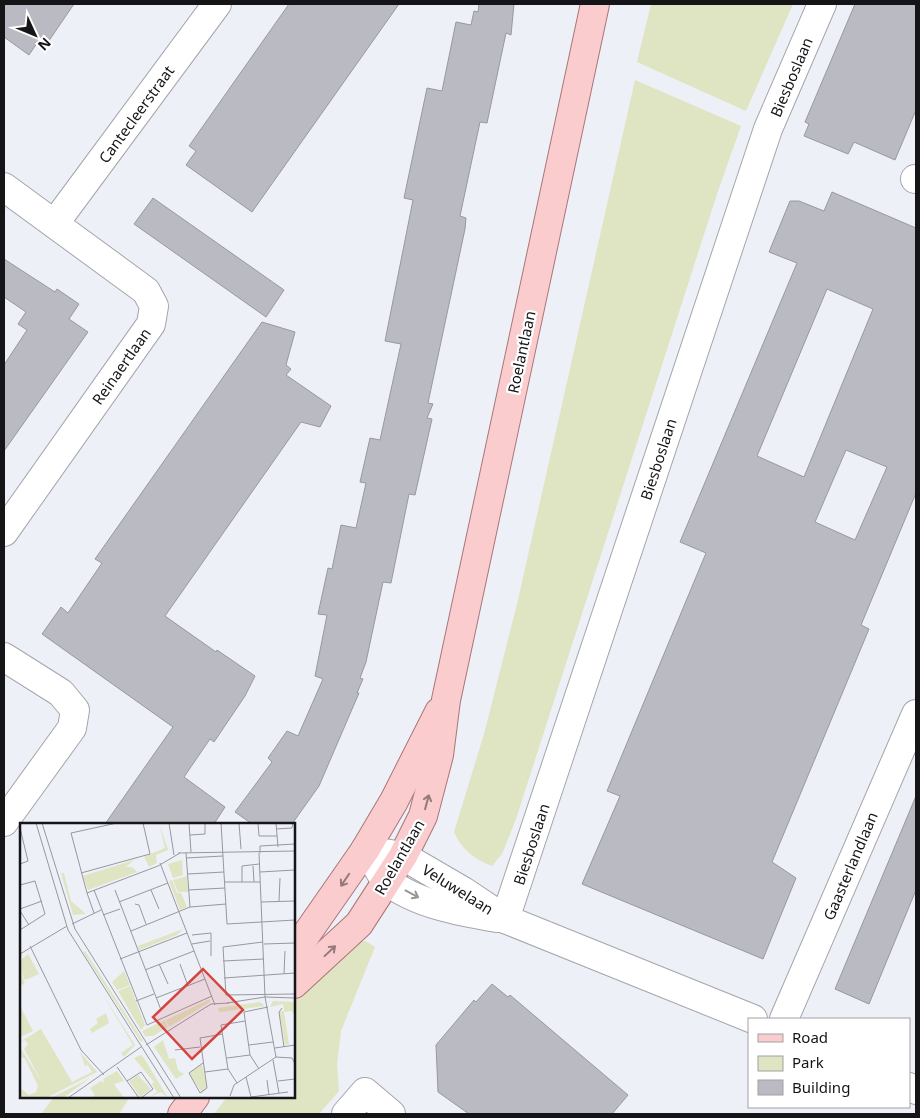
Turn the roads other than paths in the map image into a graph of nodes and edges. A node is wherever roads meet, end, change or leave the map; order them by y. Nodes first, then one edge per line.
1 (217, 4) edge
2 (595, 4) edge
3 (822, 4) edge
4 (4, 187) edge
5 (55, 223) junction
6 (4, 532) edge
7 (4, 657) edge
8 (446, 700) junction
9 (916, 714) edge
10 (906, 763) edge
11 (4, 822) edge
12 (365, 850) junction
13 (403, 856) junction
14 (387, 881) junction
15 (506, 919) junction
16 (295, 951) edge
17 (295, 983) edge
18 (751, 1018) edge
19 (784, 1018) edge
20 (194, 1098) edge
21 (182, 1114) edge
22 (346, 1114) edge
23 (391, 1114) edge

1 - 5 street, Cantecleerstraat
2 - 8 main road, Roelantlaan
3 - 15 street, Biesboslaan
4 - 5 street, Reinaertlaan
5 - 6 street, Reinaertlaan
7 - 11 street
8 - 12 main road, Roelantlaan
13 -> 8 main road, Roelantlaan
9 - 10 street, Gaasterlandlaan
10 - 19 street, Gaasterlandlaan
12 - 13 street, Veluwelaan
12 - 14 street, Veluwelaan
12 -> 16 main road, Roelantlaan
13 - 14 main road, Roelantlaan
13 - 15 street, Veluwelaan
14 -> 15 street, Veluwelaan
17 -> 14 main road, Roelantlaan
15 - 18 street, Veluwelaan
20 - 21 main road
22 - 23 street

